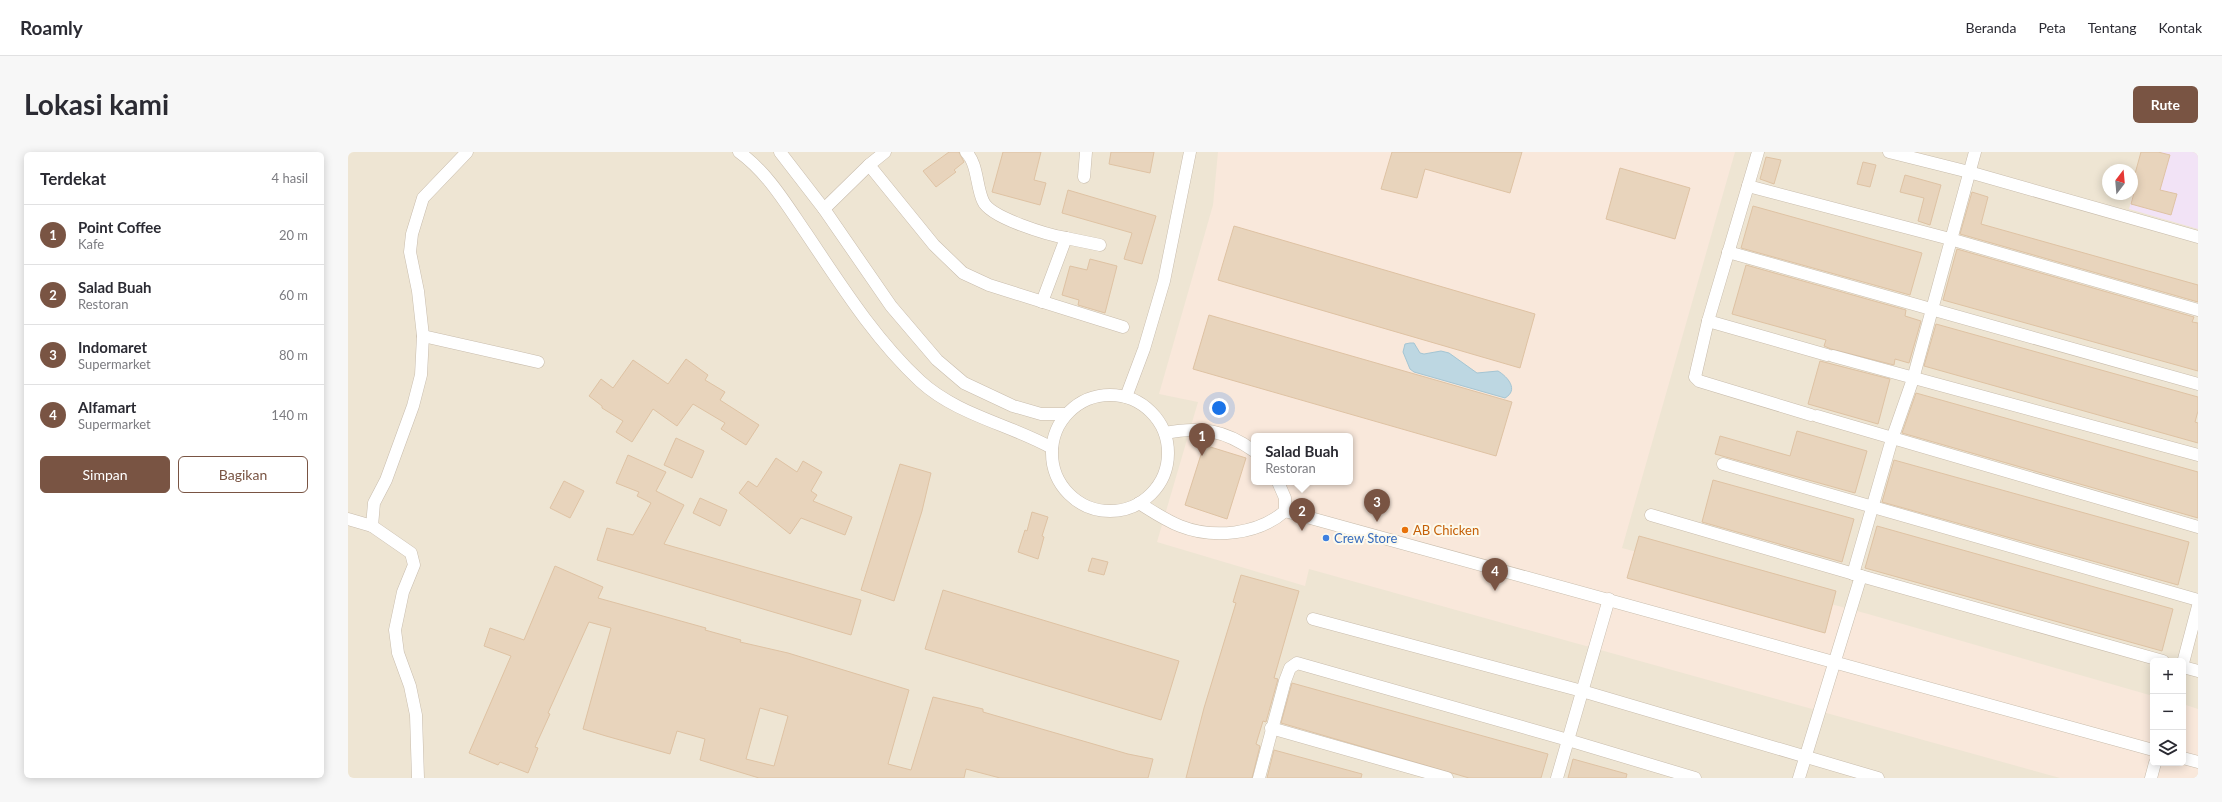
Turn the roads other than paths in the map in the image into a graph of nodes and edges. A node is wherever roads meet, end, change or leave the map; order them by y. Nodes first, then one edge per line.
1 (467, 152) edge
2 (740, 152) edge
3 (780, 152) edge
4 (885, 152) edge
5 (966, 152) edge
6 (1086, 152) edge
7 (1190, 152) edge
8 (1758, 152) edge
9 (1889, 152) edge
10 (1975, 152) edge
11 (869, 165) junction
12 (1969, 172) junction
13 (1084, 177) dead end
14 (1748, 186) junction
15 (824, 209) junction
16 (2198, 237) edge
17 (1066, 238) junction
18 (1950, 239) junction
19 (1100, 245) dead end
20 (1728, 252) junction
21 (1042, 302) junction
22 (1932, 309) junction
23 (2198, 310) edge
24 (1708, 320) junction
25 (1123, 327) dead end
26 (423, 336) junction
27 (538, 362) dead end
28 (1914, 379) junction
29 (2198, 384) edge
30 (1126, 397) junction
31 (1066, 414) junction
32 (1165, 433) junction
33 (1892, 440) junction
34 (1052, 448) junction
35 (1251, 449) edge
36 (2198, 455) edge
37 (1723, 464) dead end
38 (1279, 485) edge
39 (1139, 503) junction
40 (1872, 507) junction
41 (1285, 511) junction
42 (1651, 515) dead end
43 (348, 519) edge
44 (372, 526) junction
45 (2198, 527) edge
46 (1857, 575) junction
47 (1609, 599) junction
48 (2198, 600) edge
49 (2198, 606) edge
50 (1313, 618) dead end
51 (2152, 658) edge
52 (2184, 658) edge
53 (1834, 661) junction
54 (2186, 668) edge
55 (2198, 671) edge
56 (1582, 691) junction
57 (1272, 728) junction
58 (1568, 740) junction
59 (2150, 749) edge
60 (1806, 758) junction
61 (2186, 759) edge
62 (2198, 762) edge
63 (2154, 766) edge
64 (418, 778) edge
65 (1259, 778) edge
66 (1447, 778) edge
67 (1557, 778) edge
68 (1695, 778) edge
69 (1799, 778) edge
70 (1878, 778) edge
71 (2151, 778) edge

1 - 26 street
2 - 34 street
3 - 15 street
4 - 11 street
5 - 17 street
6 - 13 street
7 - 30 street
8 - 14 street
9 - 12 street
10 - 12 street
11 - 15 street
11 - 21 street
12 - 16 street
12 - 18 street
14 - 18 street
14 - 20 street
15 - 31 street
17 - 19 street
17 - 21 street
18 - 22 street
18 - 23 street
20 - 22 street
20 - 24 street
21 - 25 street
22 - 28 street
22 - 29 street
24 - 28 street
24 - 33 street
26 - 27 street
26 - 44 street
28 - 33 street
28 - 36 street
30 - 31 street
30 - 32 street
31 - 34 street
32 - 35 street
32 - 39 street
33 - 40 street
33 - 45 street
34 - 39 street
37 - 40 street
38 - 41 street
39 - 41 street
40 - 46 street
40 - 48 street
41 - 47 street
42 - 46 street
43 - 44 street
44 - 64 street
46 - 51 street
46 - 53 street
47 - 53 street
47 - 56 street
49 - 52 street
50 - 56 street
53 - 59 street
53 - 60 street
54 - 55 street
56 - 58 street
56 - 60 street
57 - 58 street
57 - 65 street
57 - 66 street
58 - 67 street
58 - 68 street
60 - 69 street
60 - 70 street
61 - 62 street
63 - 71 street

